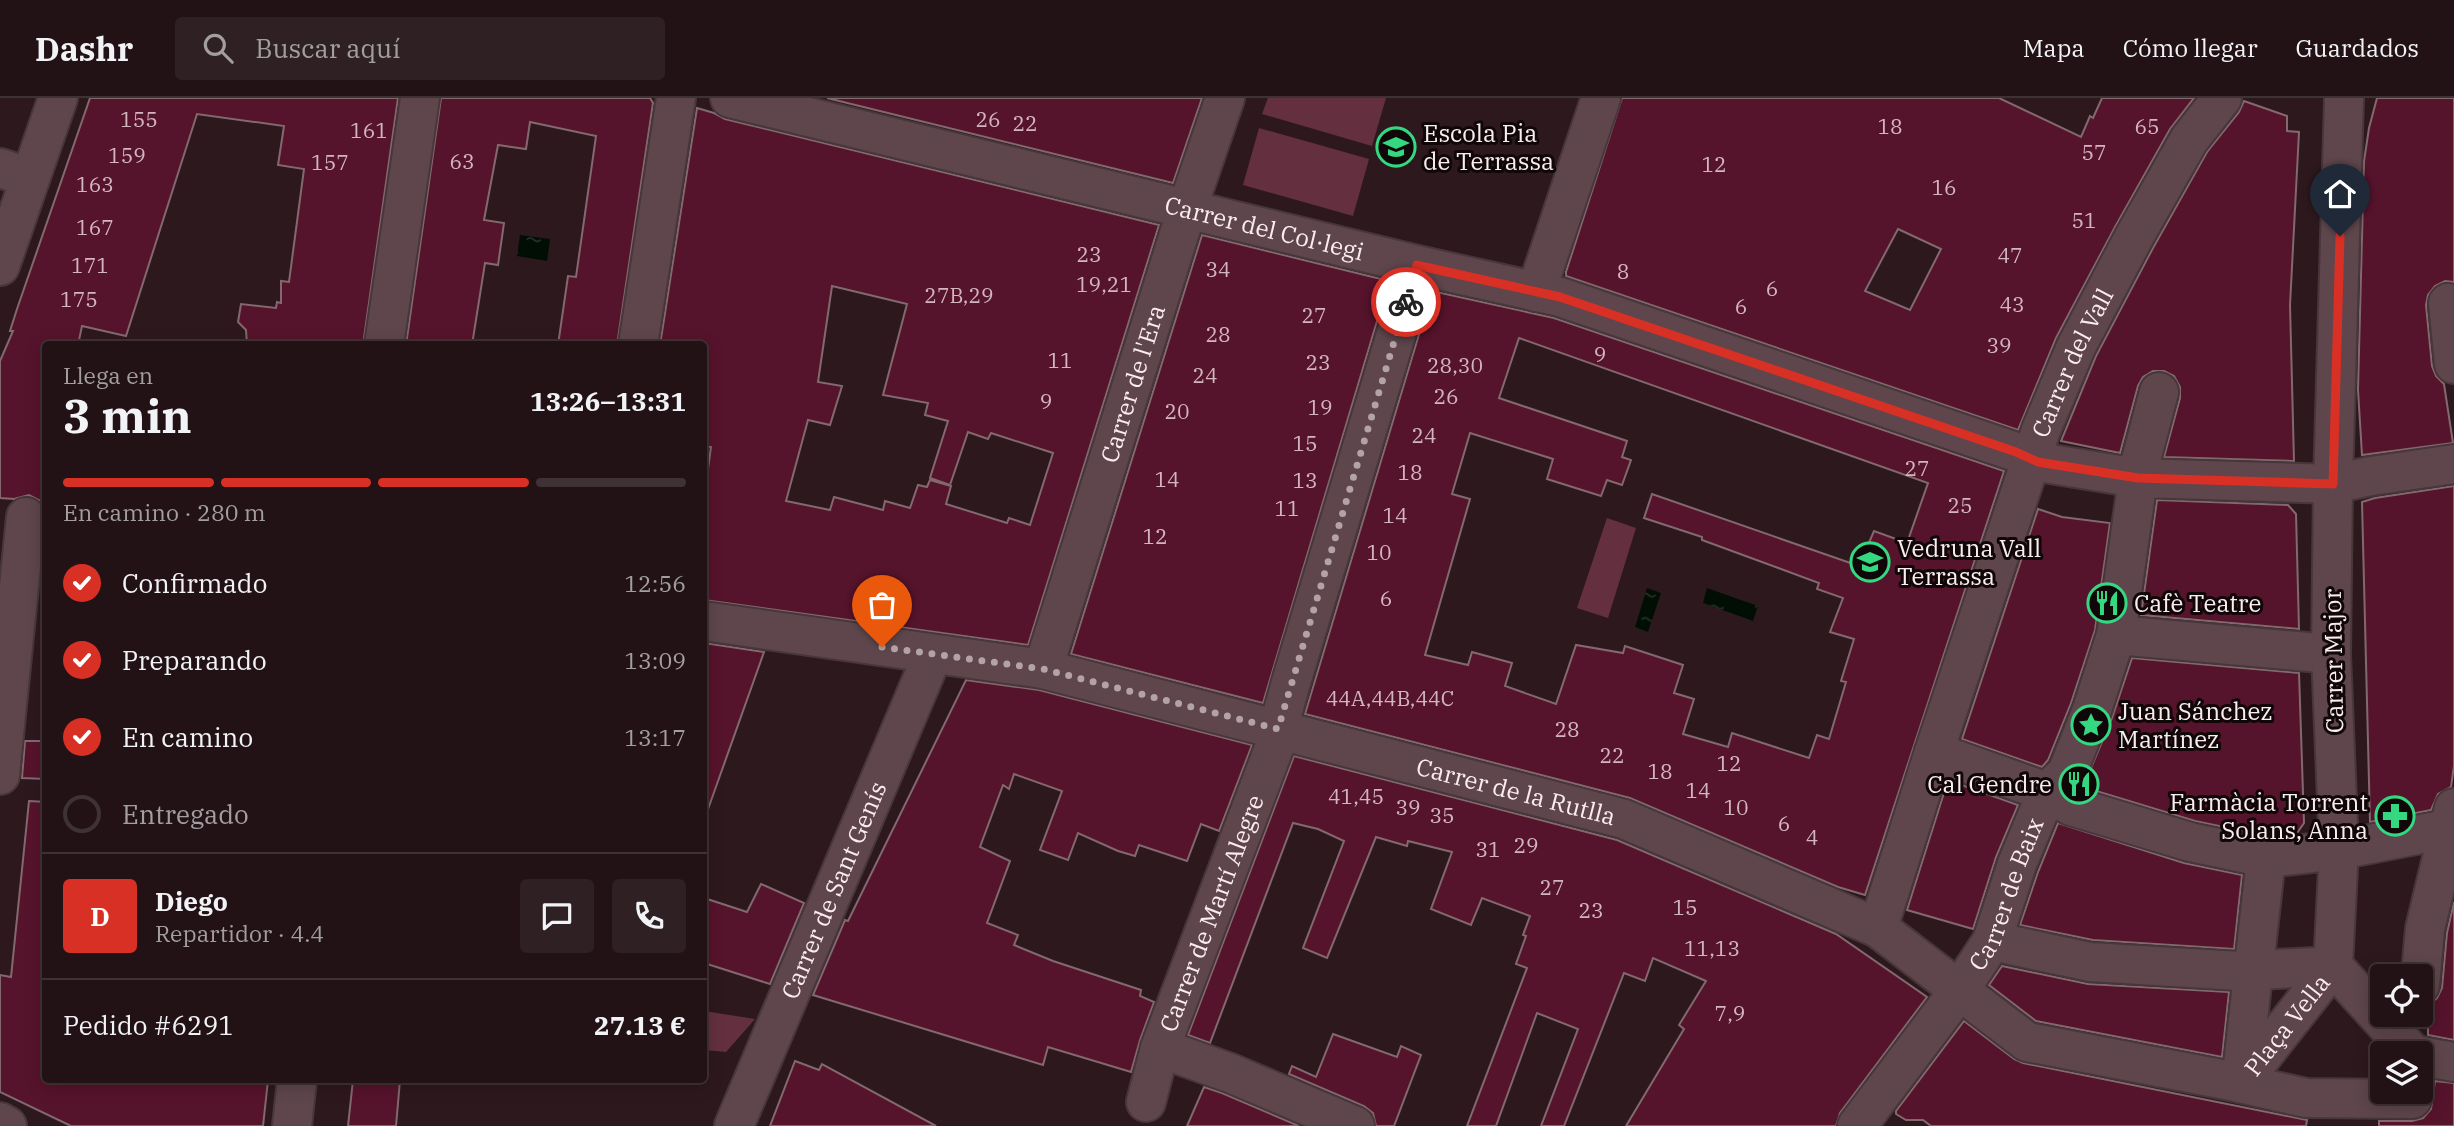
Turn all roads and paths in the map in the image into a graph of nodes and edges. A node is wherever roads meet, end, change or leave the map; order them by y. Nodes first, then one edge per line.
1 (58, 98) edge
2 (420, 98) edge
3 (676, 98) edge
4 (730, 98) edge
5 (1225, 98) edge
6 (1601, 98) edge
7 (2221, 98) edge
8 (2344, 98) edge
9 (800, 106) edge
10 (15, 173) edge
11 (1187, 209) junction
12 (1412, 264) junction
13 (0, 266) edge
14 (1536, 292) junction
15 (2448, 303) dead end
16 (385, 341) edge
17 (639, 341) edge
18 (2454, 364) edge
19 (2159, 392) dead end
20 (2030, 460) junction
21 (2454, 464) edge
22 (2138, 478) junction
23 (2322, 480) junction
24 (24, 517) edge
25 (707, 621) edge
26 (2116, 635) junction
27 (2331, 653) junction
28 (933, 654) junction
29 (1043, 669) junction
30 (1278, 729) junction
31 (1934, 752) junction
32 (0, 775) edge
33 (2047, 792) junction
34 (2452, 820) edge
35 (2338, 844) junction
36 (2266, 858) junction
37 (1878, 928) junction
38 (1992, 941) junction
39 (2422, 964) edge
40 (2333, 966) junction
41 (2246, 970) junction
42 (1959, 991) junction
43 (2411, 1041) edge
44 (1160, 1048) junction
45 (2234, 1082) junction
46 (297, 1083) edge
47 (1146, 1102) dead end
48 (2412, 1106) edge
49 (0, 1122) edge
50 (7, 1126) edge
51 (292, 1126) edge
52 (734, 1126) edge
53 (1355, 1126) edge
54 (1857, 1126) edge

1 - 10 street
2 - 16 street
3 - 17 street
4 - 9 street, Carrer del Col·legi
5 - 11 street, Carrer de l'Era
6 - 14 street
7 - 20 street, Carrer del Vall
8 - 23 street, Carrer Major
9 - 11 street, Carrer del Col·legi
10 - 13 street
11 - 12 street, Carrer del Col·legi
11 - 29 street, Carrer de l'Era
12 - 14 street, Carrer del Col·legi
12 - 30 street, Carrer de Martí Alegre
14 - 20 street, Carrer del Col·legi
15 - 18 street
19 - 22 street, Carrer de Baix
20 - 22 street, Carrer del Col·legi
20 - 31 street, Carrer del Vall
21 - 23 street, Carrer del Col·legi
22 - 23 street, Carrer del Col·legi
22 - 26 street, Carrer de Baix
23 - 27 street, Carrer Major
24 - 32 street
25 - 28 street, Carrer de la Rutlla
26 - 27 street
26 - 33 street, Carrer de Baix
27 - 35 street, Carrer Major
28 - 29 street, Carrer de la Rutlla
28 - 52 street, Carrer de Sant Genís
29 - 30 street, Carrer de la Rutlla
30 - 37 street, Carrer de la Rutlla
30 - 44 street, Carrer de Martí Alegre
31 - 33 street
31 - 37 street, Carrer del Vall
33 - 36 street
33 - 38 street, Carrer de Baix
34 - 35 street
34 - 39 street
35 - 36 street
35 - 40 street, Plaça Vella
36 - 41 street, Plaça Vella
37 - 42 street, Carrer de la Rutlla
38 - 41 street
38 - 42 street, Carrer de Baix
40 - 41 street, Plaça Vella
40 - 43 street, Plaça Vella
40 - 45 street, Plaça Vella
41 - 45 street, Plaça Vella
42 - 45 street, Carrer de la Rutlla
42 - 54 street, Carrer de Baix
44 - 47 street, Carrer de Martí Alegre
44 - 53 street
45 - 48 street, Plaça Vella
46 - 51 street
49 - 50 street

